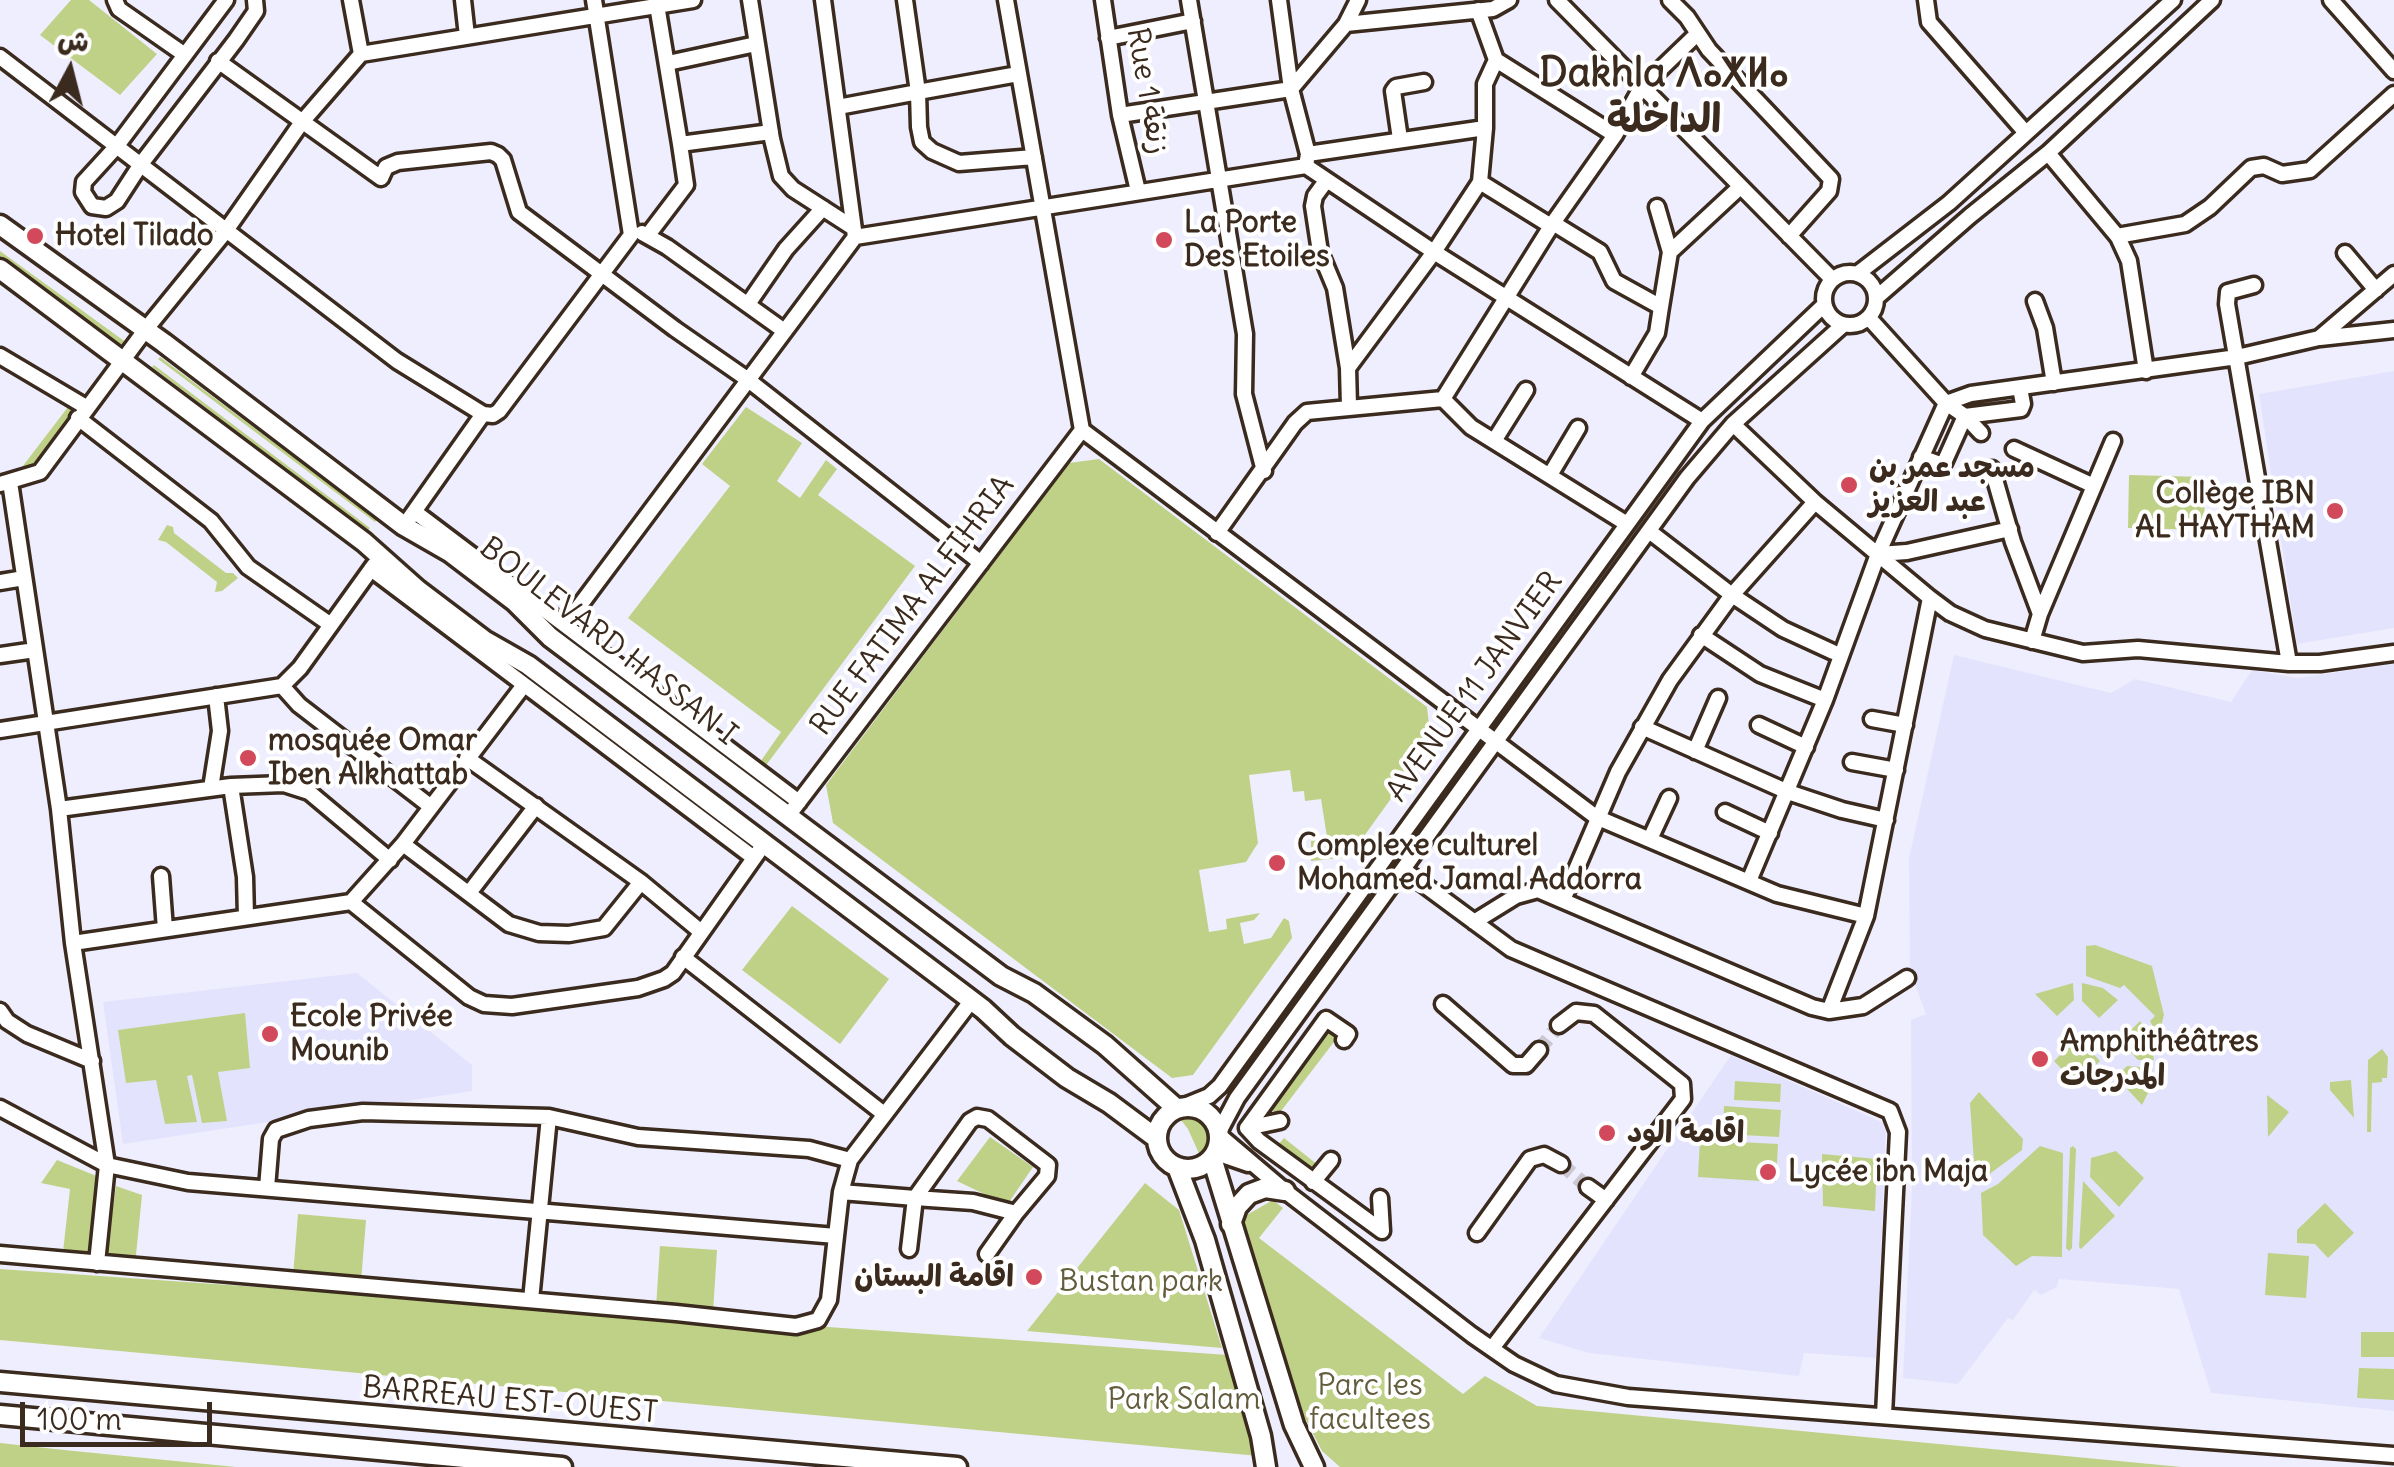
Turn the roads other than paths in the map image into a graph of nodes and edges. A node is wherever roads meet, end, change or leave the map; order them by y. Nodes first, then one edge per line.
1 (115, 0) edge
2 (226, 0) edge
3 (255, 0) edge
4 (351, 0) edge
5 (463, 0) edge
6 (693, 0) edge
7 (750, 0) edge
8 (823, 0) edge
9 (905, 0) edge
10 (1006, 0) edge
11 (1103, 0) edge
12 (1189, 0) edge
13 (1279, 0) edge
14 (1358, 0) edge
15 (1509, 0) edge
16 (1557, 0) edge
17 (1670, 0) edge
18 (1690, 0) edge
19 (1926, 0) edge
20 (2173, 0) edge
21 (2212, 0) edge
22 (2331, 0) edge
23 (658, 5) junction
24 (596, 7) edge
25 (1478, 10) junction
26 (1687, 17) junction
27 (1193, 21) junction
28 (1346, 24) junction
29 (1696, 35) junction
30 (467, 36) junction
31 (1108, 38) junction
32 (756, 44) junction
33 (360, 54) junction
34 (185, 56) junction
35 (0, 57) edge
36 (1496, 60) junction
37 (218, 61) junction
38 (668, 63) junction
39 (2394, 71) edge
40 (1018, 74) junction
41 (1424, 82) dead end
42 (1641, 88) junction
43 (1292, 89) junction
44 (918, 92) junction
45 (2394, 94) edge
46 (1207, 101) junction
47 (838, 106) junction
48 (1120, 115) junction
49 (302, 122) junction
50 (1484, 128) junction
51 (771, 132) junction
52 (2026, 133) junction
53 (1615, 135) junction
54 (1400, 139) junction
55 (680, 144) junction
56 (116, 147) junction
57 (2048, 153) junction
58 (1034, 157) junction
59 (1307, 160) junction
60 (140, 164) junction
61 (1220, 179) junction
62 (1326, 181) junction
63 (1480, 182) junction
64 (1740, 187) junction
65 (1138, 191) junction
66 (1657, 207) dead end
67 (823, 208) junction
68 (1044, 208) junction
69 (1552, 224) junction
70 (0, 225) edge
71 (225, 232) junction
72 (854, 232) junction
73 (631, 235) junction
74 (648, 235) junction
75 (1789, 236) junction
76 (2118, 236) junction
77 (1434, 252) junction
78 (1670, 252) junction
79 (2345, 254) dead end
80 (0, 268) edge
81 (600, 272) junction
82 (1858, 274) junction
83 (2394, 274) edge
84 (1832, 279) junction
85 (2254, 285) dead end
86 (2376, 290) junction
87 (1506, 296) junction
88 (1876, 298) junction
89 (2034, 301) dead end
90 (748, 304) junction
91 (1824, 306) junction
92 (1661, 307) junction
93 (1868, 318) junction
94 (1843, 325) junction
95 (146, 329) junction
96 (783, 330) junction
97 (2394, 330) edge
98 (2319, 338) junction
99 (0, 356) edge
100 (2236, 357) junction
101 (124, 359) junction
102 (1348, 368) junction
103 (2146, 371) junction
104 (746, 378) junction
105 (1631, 378) junction
106 (2054, 383) junction
107 (2020, 388) junction
108 (1526, 390) dead end
109 (1443, 399) junction
110 (1946, 404) junction
111 (1350, 406) junction
112 (82, 413) junction
113 (483, 414) junction
114 (1965, 416) junction
115 (1702, 421) junction
116 (1733, 424) junction
117 (1578, 428) dead end
118 (1082, 430) junction
119 (1981, 433) dead end
120 (2112, 441) dead end
121 (1494, 442) junction
122 (2014, 449) dead end
123 (1921, 456) junction
124 (1992, 469) dead end
125 (1264, 471) junction
126 (1550, 475) junction
127 (5, 483) edge
128 (2094, 486) junction
129 (1815, 502) junction
130 (409, 519) junction
131 (1627, 524) junction
132 (2010, 530) junction
133 (1649, 531) junction
134 (1217, 533) junction
135 (1878, 554) junction
136 (376, 562) junction
137 (981, 562) junction
138 (24, 578) junction
139 (0, 582) edge
140 (1732, 595) junction
141 (1930, 598) junction
142 (2040, 614) junction
143 (566, 624) junction
144 (331, 625) junction
145 (1701, 635) junction
146 (2032, 642) junction
147 (36, 650) junction
148 (1832, 652) dead end
149 (2394, 653) edge
150 (0, 654) edge
151 (2289, 663) junction
152 (524, 685) junction
153 (282, 686) junction
154 (216, 696) junction
155 (1718, 698) dead end
156 (1825, 700) junction
157 (1872, 719) dead end
158 (46, 724) junction
159 (1760, 725) dead end
160 (1904, 726) junction
161 (1642, 727) junction
162 (1478, 729) junction
163 (0, 730) edge
164 (1497, 744) junction
165 (1806, 747) junction
166 (1696, 751) junction
167 (468, 758) junction
168 (1852, 762) dead end
169 (1896, 770) junction
170 (231, 786) junction
171 (211, 788) junction
172 (1788, 792) junction
173 (1669, 798) dead end
174 (430, 806) junction
175 (536, 806) junction
176 (59, 809) junction
177 (793, 809) junction
178 (1725, 812) dead end
179 (1596, 817) junction
180 (1886, 820) junction
181 (1770, 834) junction
182 (1650, 839) junction
183 (403, 844) junction
184 (759, 851) junction
185 (390, 860) junction
186 (1404, 870) junction
187 (161, 876) dead end
188 (1749, 881) junction
189 (641, 882) junction
190 (469, 893) junction
191 (1563, 900) junction
192 (351, 902) junction
193 (1866, 916) junction
194 (246, 917) junction
195 (1474, 922) junction
196 (165, 930) junction
197 (700, 931) junction
198 (74, 943) junction
199 (683, 957) junction
200 (1907, 978) dead end
201 (972, 1000) junction
202 (1443, 1004) dead end
203 (1829, 1010) junction
204 (2, 1022) edge
205 (1560, 1025) dead end
206 (1344, 1040) dead end
207 (1539, 1050) dead end
208 (92, 1062) junction
209 (0, 1108) edge
210 (1179, 1108) junction
211 (884, 1114) junction
212 (549, 1117) junction
213 (1280, 1121) dead end
214 (1247, 1128) junction
215 (1156, 1138) junction
216 (1217, 1144) junction
217 (850, 1160) junction
218 (1331, 1160) dead end
219 (1560, 1164) dead end
220 (106, 1165) junction
221 (1177, 1167) junction
222 (1313, 1182) junction
223 (1588, 1186) tunnel mouth
224 (267, 1188) junction
225 (841, 1192) junction
226 (1285, 1192) junction
227 (915, 1198) junction
228 (1380, 1198) dead end
229 (1606, 1200) junction
230 (538, 1211) junction
231 (1016, 1213) junction
232 (1231, 1224) junction
233 (1477, 1233) dead end
234 (836, 1236) junction
235 (909, 1249) dead end
236 (0, 1254) edge
237 (987, 1254) dead end
238 (97, 1263) junction
239 (531, 1300) junction
240 (1493, 1348) junction
241 (0, 1382) edge
242 (0, 1415) edge
243 (1884, 1415) junction
244 (2394, 1454) edge
245 (562, 1467) edge
246 (957, 1467) edge
247 (1266, 1467) edge
248 (1314, 1467) edge

1 - 34 street
2 - 34 street
3 - 37 street
4 - 33 street
5 - 30 street
6 - 23 street
7 - 32 street
8 - 47 street
9 - 44 street
10 - 40 street
11 - 31 street, Rue 1 زنقة
12 - 27 street
13 - 43 street
14 - 28 street
15 - 25 street
16 - 42 street
17 - 26 street
18 - 26 street
19 - 52 street
20 - 52 street
21 - 57 street
22 - 39 street
23 - 24 street
23 - 38 street
24 - 30 street
24 - 73 street
25 - 28 street
25 - 36 street
26 - 29 street
27 - 31 street
27 - 46 street
28 - 43 street
29 - 42 street
29 - 75 street
30 - 33 street
31 - 48 street, Rue 1 زنقة
32 - 38 street
32 - 51 street
33 - 49 street
34 - 56 street
35 - 56 street
36 - 50 street
36 - 53 street
37 - 49 street
37 - 60 street
38 - 55 street
40 - 44 street
40 - 58 street
41 - 54 street
42 - 53 street
42 - 64 street
43 - 46 street
43 - 59 street
44 - 47 street
44 - 58 street
45 - 76 street
46 - 48 street
46 - 61 street
47 - 72 street
48 - 65 street, Rue 1 زنقة
49 - 71 street
49 - 81 street
50 - 54 street
50 - 63 street
51 - 55 street
51 - 67 street
52 - 82 street
53 - 69 street
54 - 59 street
55 - 74 street
56 - 60 street
56 - 60 street
57 - 76 street
57 - 88 street
58 - 68 street
59 - 61 street
59 - 62 street
60 - 71 street
61 - 65 street
61 - 125 street
62 - 77 street
62 - 102 street
63 - 69 street
63 - 77 street
64 - 75 street
64 - 78 street
65 - 68 street
66 - 78 street
67 - 72 street
67 - 90 street
68 - 72 street
68 - 118 street
69 - 87 street
69 - 92 street
70 - 95 main road, BOULEVARD HASSAN I
71 - 95 street
71 - 113 street
72 - 96 street
73 - 74 street
73 - 81 street
74 - 90 street
75 - 84 street
76 - 103 street
77 - 87 street
77 - 102 street
78 - 92 street
79 - 86 street
80 - 101 main road
81 - 104 street
81 - 113 street
82 - 84 street
82 - 88 street
83 - 86 street
84 - 91 street
85 - 100 street
86 - 98 street
87 - 105 street
87 - 109 street
88 - 93 street
89 - 106 street
90 - 96 street
91 - 94 street
91 - 115 street, AVENUE 11 JANVIER
92 - 105 street
93 - 94 street
93 - 110 street
94 - 116 street, AVENUE 11 JANVIER
95 - 101 street
95 - 130 main road, BOULEVARD HASSAN I
96 - 104 street
97 - 98 street
98 - 100 street
99 - 112 street
100 - 103 street
100 - 151 street
101 - 112 street
101 - 136 main road
102 - 111 street
103 - 106 street
104 - 137 street
104 - 143 street
105 - 115 street
106 - 107 street
107 - 110 street
107 - 114 street
108 - 121 street
109 - 111 street
109 - 121 street
110 - 114 street
110 - 123 street
111 - 125 street
112 - 127 street
112 - 144 street
113 - 130 street
114 - 119 street
114 - 123 street
115 - 131 street, AVENUE 11 JANVIER
116 - 129 street
116 - 133 street, AVENUE 11 JANVIER
117 - 126 street
118 - 134 street
118 - 137 street, RUE FATIMA ALFIHRIA
120 - 128 street
121 - 126 street
122 - 128 street
123 - 135 street
124 - 132 street
125 - 134 street
126 - 131 street
127 - 138 street
128 - 142 street
129 - 135 street
129 - 140 street
130 - 143 street
130 - 177 main road, BOULEVARD HASSAN I
131 - 162 street, AVENUE 11 JANVIER
132 - 135 street
132 - 142 street
133 - 140 street
133 - 164 street, AVENUE 11 JANVIER
134 - 162 street
135 - 141 street
135 - 156 street
136 - 144 street
136 - 152 street
136 - 184 main road
137 - 177 street, RUE FATIMA ALFIHRIA
138 - 139 street
138 - 147 street
140 - 145 street
140 - 148 street
141 - 146 street
141 - 160 street
142 - 146 street
143 - 177 street
144 - 153 street
145 - 156 street
145 - 161 street
146 - 151 street
147 - 150 street
147 - 158 street
149 - 151 street
152 - 167 street
152 - 184 street
153 - 154 street
153 - 174 street
154 - 158 street
154 - 171 street
155 - 166 street
156 - 165 street
157 - 160 street
158 - 163 street
158 - 176 street
159 - 165 street
160 - 169 street
161 - 166 street
161 - 179 street
162 - 164 street
162 - 210 street, AVENUE 11 JANVIER
164 - 179 street
164 - 186 street, AVENUE 11 JANVIER
165 - 172 street
166 - 172 street
167 - 174 street
167 - 175 street
168 - 169 street
169 - 180 street
170 - 171 street
170 - 185 street
170 - 194 street
171 - 176 street
172 - 180 street
172 - 181 street
173 - 182 street
174 - 183 street
175 - 189 street
175 - 190 street
176 - 198 street
177 - 210 main road, BOULEVARD HASSAN I
178 - 181 street
179 - 182 street
179 - 191 street
180 - 193 street
181 - 188 street
182 - 188 street
183 - 185 street
183 - 190 street
184 - 197 street
184 - 201 main road
185 - 192 street
186 - 195 street
186 - 216 street, AVENUE 11 JANVIER
187 - 196 street
188 - 193 street
189 - 190 street
189 - 197 street
191 - 195 street
191 - 203 street
192 - 194 street
192 - 199 street
193 - 203 street
194 - 196 street
195 - 243 street
196 - 198 street
197 - 199 street
198 - 208 street
199 - 211 street
200 - 203 street
201 - 211 street
201 - 215 main road
202 - 207 street
204 - 208 street
205 - 229 street
206 - 214 street
208 - 220 street
209 - 220 street
210 - 215 main road
210 - 216 main road
211 - 217 street
212 - 217 street
212 - 224 street
212 - 230 street
213 - 214 street
214 - 222 street
215 - 221 main road
216 - 221 main road
216 - 226 street
216 - 232 main road
217 - 225 street
218 - 222 street
219 - 233 street
220 - 224 street
220 - 238 street
221 - 247 main road
222 - 228 street
223 - 229 street
224 - 230 street
225 - 227 street
225 - 234 street
226 - 232 main road
226 - 240 street
227 - 231 street
227 - 231 street
227 - 235 street
229 - 240 street
230 - 234 street
230 - 239 street
231 - 237 street
232 - 248 main road
234 - 239 street
236 - 238 street
238 - 239 street
240 - 243 street
241 - 246 main road, BARREAU EST-OUEST
242 - 245 main road, BARREAU EST-OUEST
243 - 244 street

